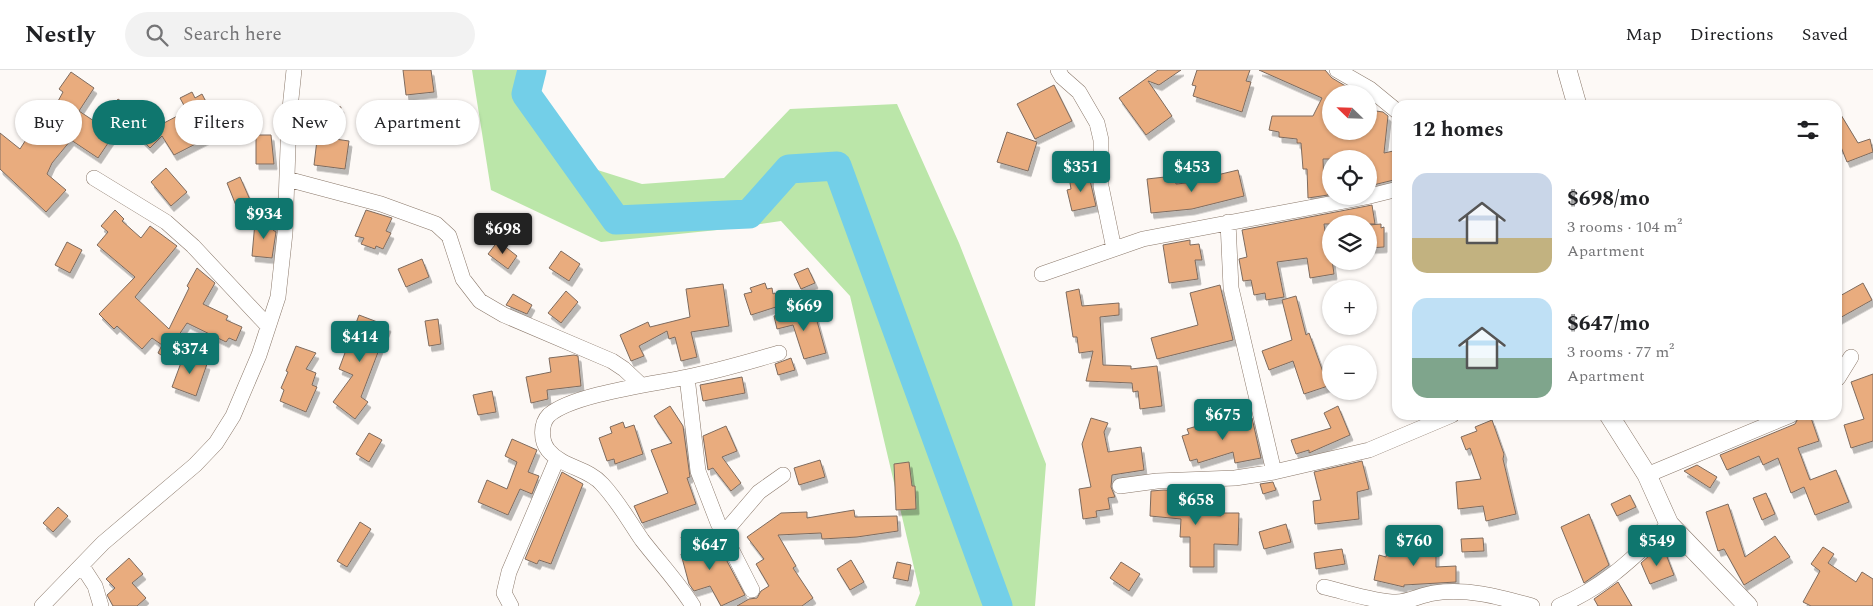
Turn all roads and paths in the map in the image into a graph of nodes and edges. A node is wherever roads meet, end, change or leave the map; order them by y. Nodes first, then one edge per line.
1 (294, 70) edge
2 (1058, 70) edge
3 (1337, 70) edge
4 (1567, 70) edge
5 (1576, 100) edge
6 (1392, 107) edge
7 (94, 178) dead end
8 (287, 179) junction
9 (1392, 190) edge
10 (1228, 222) junction
11 (1114, 249) junction
12 (1042, 274) dead end
13 (268, 326) junction
14 (779, 353) dead end
15 (1851, 357) dead end
16 (1842, 372) edge
17 (687, 377) junction
18 (641, 385) junction
19 (1440, 420) edge
20 (1612, 420) edge
21 (1779, 420) edge
22 (557, 459) junction
23 (1274, 472) junction
24 (783, 475) dead end
25 (1647, 475) junction
26 (1120, 486) dead end
27 (1669, 524) junction
28 (723, 534) junction
29 (82, 566) junction
30 (1324, 588) dead end
31 (752, 590) dead end
32 (1743, 605) edge
33 (42, 606) edge
34 (101, 606) edge
35 (511, 606) edge
36 (693, 606) edge
37 (1532, 606) edge
38 (1559, 606) edge

1 - 8 street
2 - 11 street
3 - 6 street
4 - 5 street
7 - 13 street
8 - 13 street
8 - 18 street
9 - 10 street
10 - 11 street
10 - 23 street
11 - 12 street
13 - 29 street
14 - 17 street
15 - 16 street
17 - 18 street
17 - 28 street
18 - 22 street
19 - 23 street
20 - 25 street
21 - 25 street
22 - 35 street
22 - 36 street
23 - 26 street
24 - 28 street
25 - 27 street
27 - 32 street
27 - 38 street
28 - 31 street
29 - 33 street
29 - 34 street
30 - 37 street

